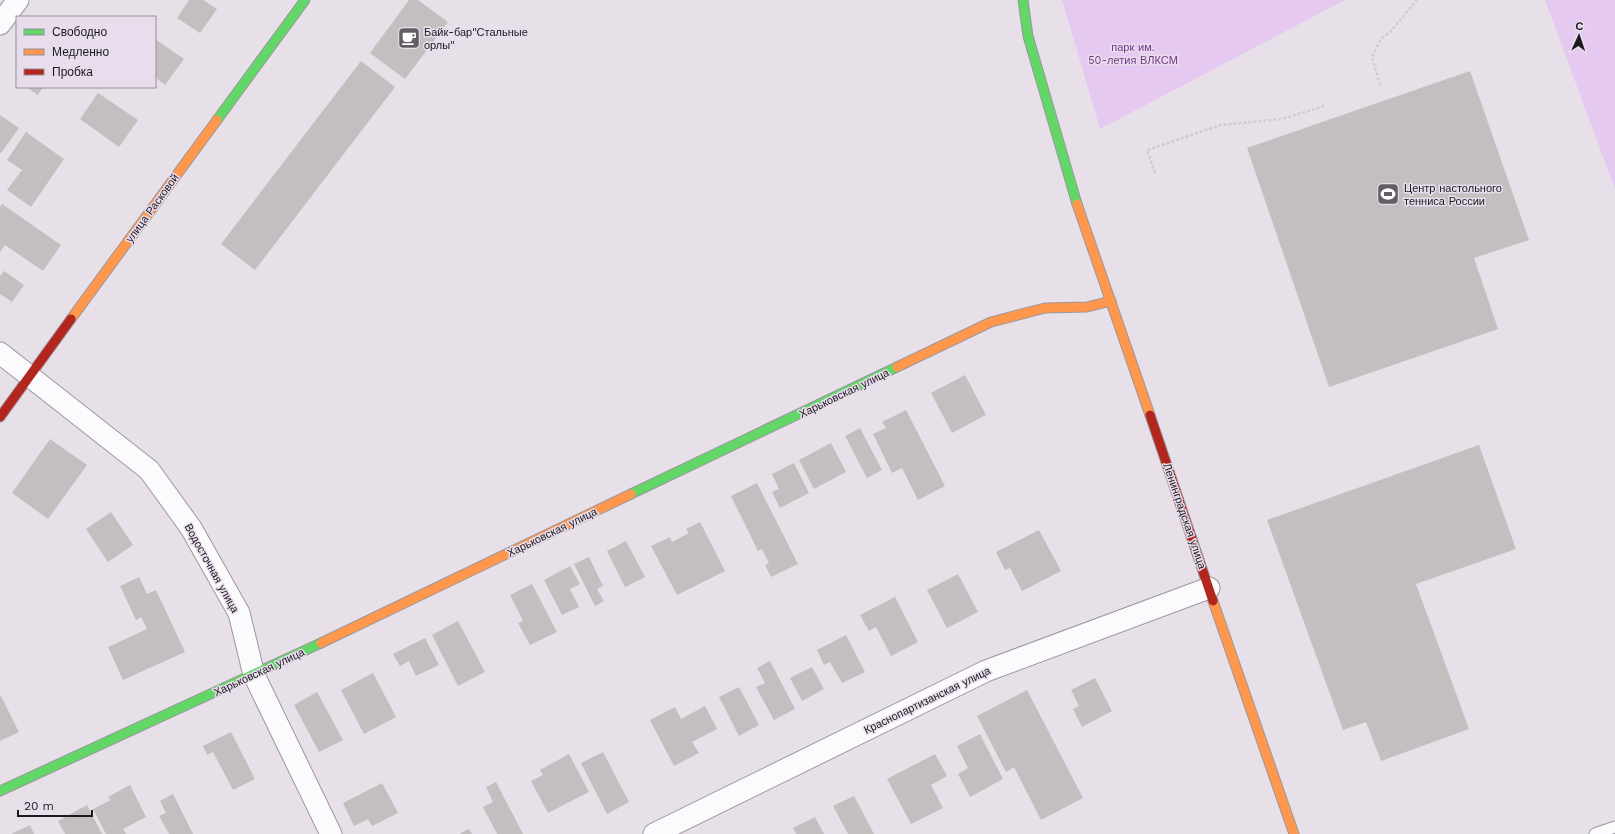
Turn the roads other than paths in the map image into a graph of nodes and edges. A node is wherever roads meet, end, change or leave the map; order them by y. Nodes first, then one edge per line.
1 (18, 0) edge
2 (305, 0) edge
3 (1023, 0) edge
4 (0, 24) edge
5 (1111, 301) junction
6 (0, 353) edge
7 (29, 376) junction
8 (0, 417) edge
9 (1209, 588) junction
10 (254, 675) junction
11 (0, 791) edge
12 (1615, 827) edge
13 (331, 834) edge
14 (654, 834) edge
15 (1294, 834) edge
16 (1595, 834) edge

1 - 4 street
2 - 7 street, улица Расковой
3 - 5 street, Ленинградская улица
5 - 9 street, Ленинградская улица
5 - 10 street, Харьковская улица
6 - 7 street, Водосточная улица
7 - 8 street, улица Расковой
7 - 10 street, Водосточная улица
9 - 14 street, Краснопартизанская улица
9 - 15 street, Ленинградская улица
10 - 11 street, Харьковская улица
10 - 13 street, Водосточная улица
12 - 16 lane

